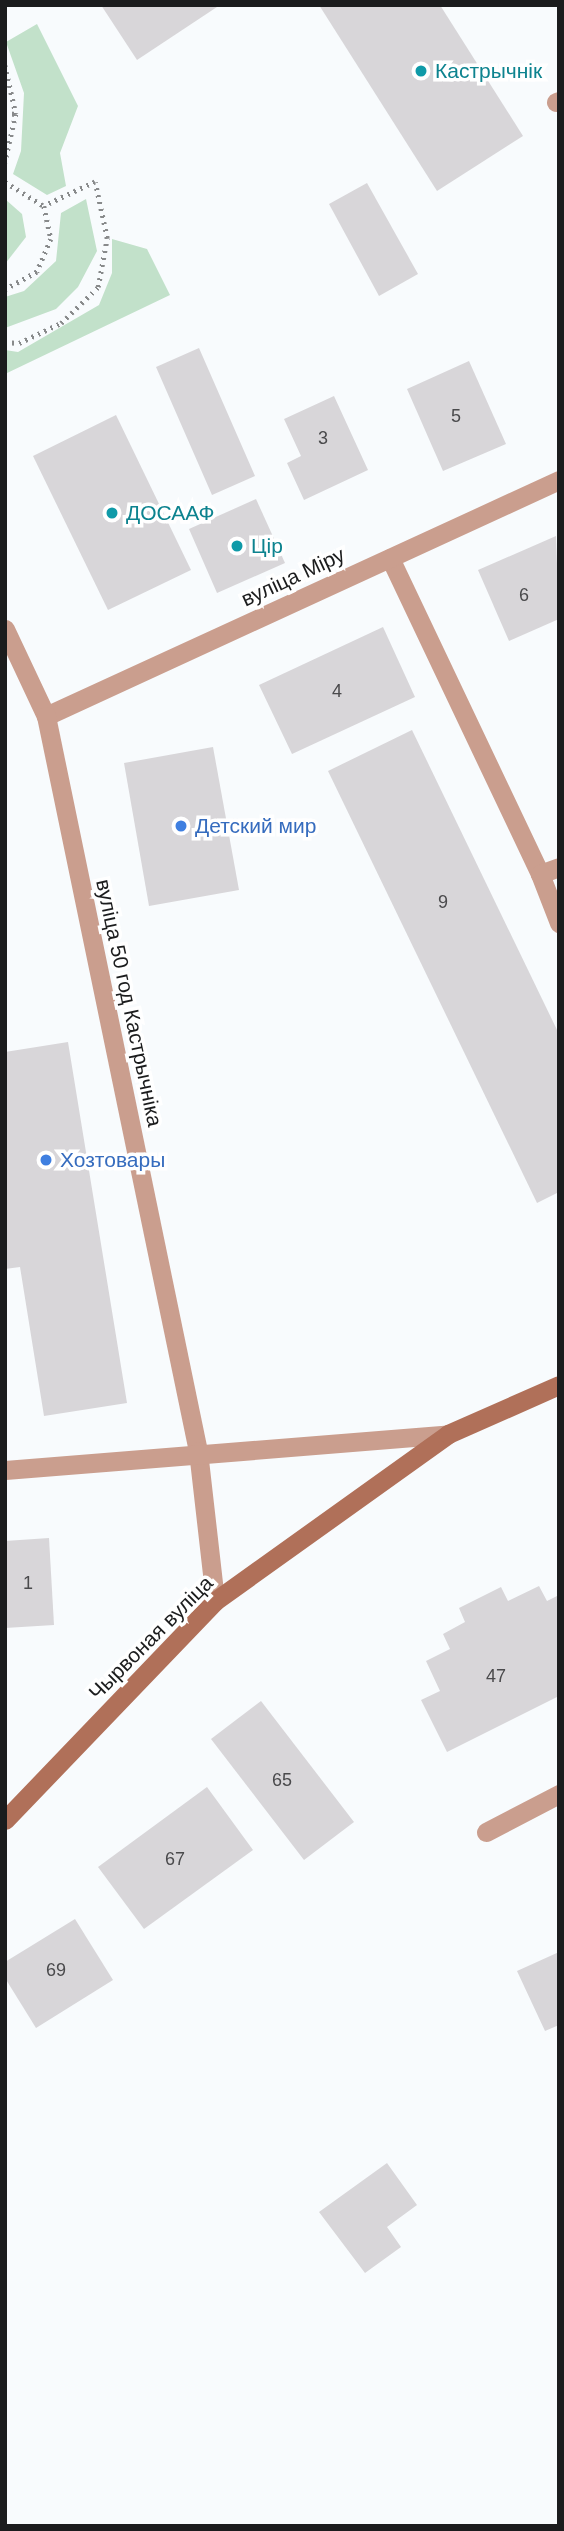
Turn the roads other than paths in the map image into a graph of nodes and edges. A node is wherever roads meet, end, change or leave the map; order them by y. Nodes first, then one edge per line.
1 (559, 480) edge
2 (390, 558) junction
3 (5, 629) edge
4 (46, 716) junction
5 (559, 867) edge
6 (540, 874) junction
7 (559, 923) edge
8 (559, 1385) edge
9 (449, 1434) junction
10 (198, 1451) junction
11 (5, 1470) edge
12 (215, 1601) junction
13 (559, 1794) edge
14 (5, 1820) edge
15 (486, 1832) dead end

1 - 2 street, вуліца Міру
2 - 4 street, вуліца Міру
2 - 6 street
3 - 4 street, вуліца 50 год Кастрычніка
4 - 10 street, вуліца 50 год Кастрычніка
5 - 6 street
6 - 7 street
8 - 9 main road, Чырвоная вуліца
9 - 10 street, Чырвоная вуліца
9 - 12 main road, Чырвоная вуліца
10 - 11 street, Чырвоная вуліца
10 - 12 street, вуліца 50 год Кастрычніка
12 - 14 main road, Чырвоная вуліца
13 - 15 street

